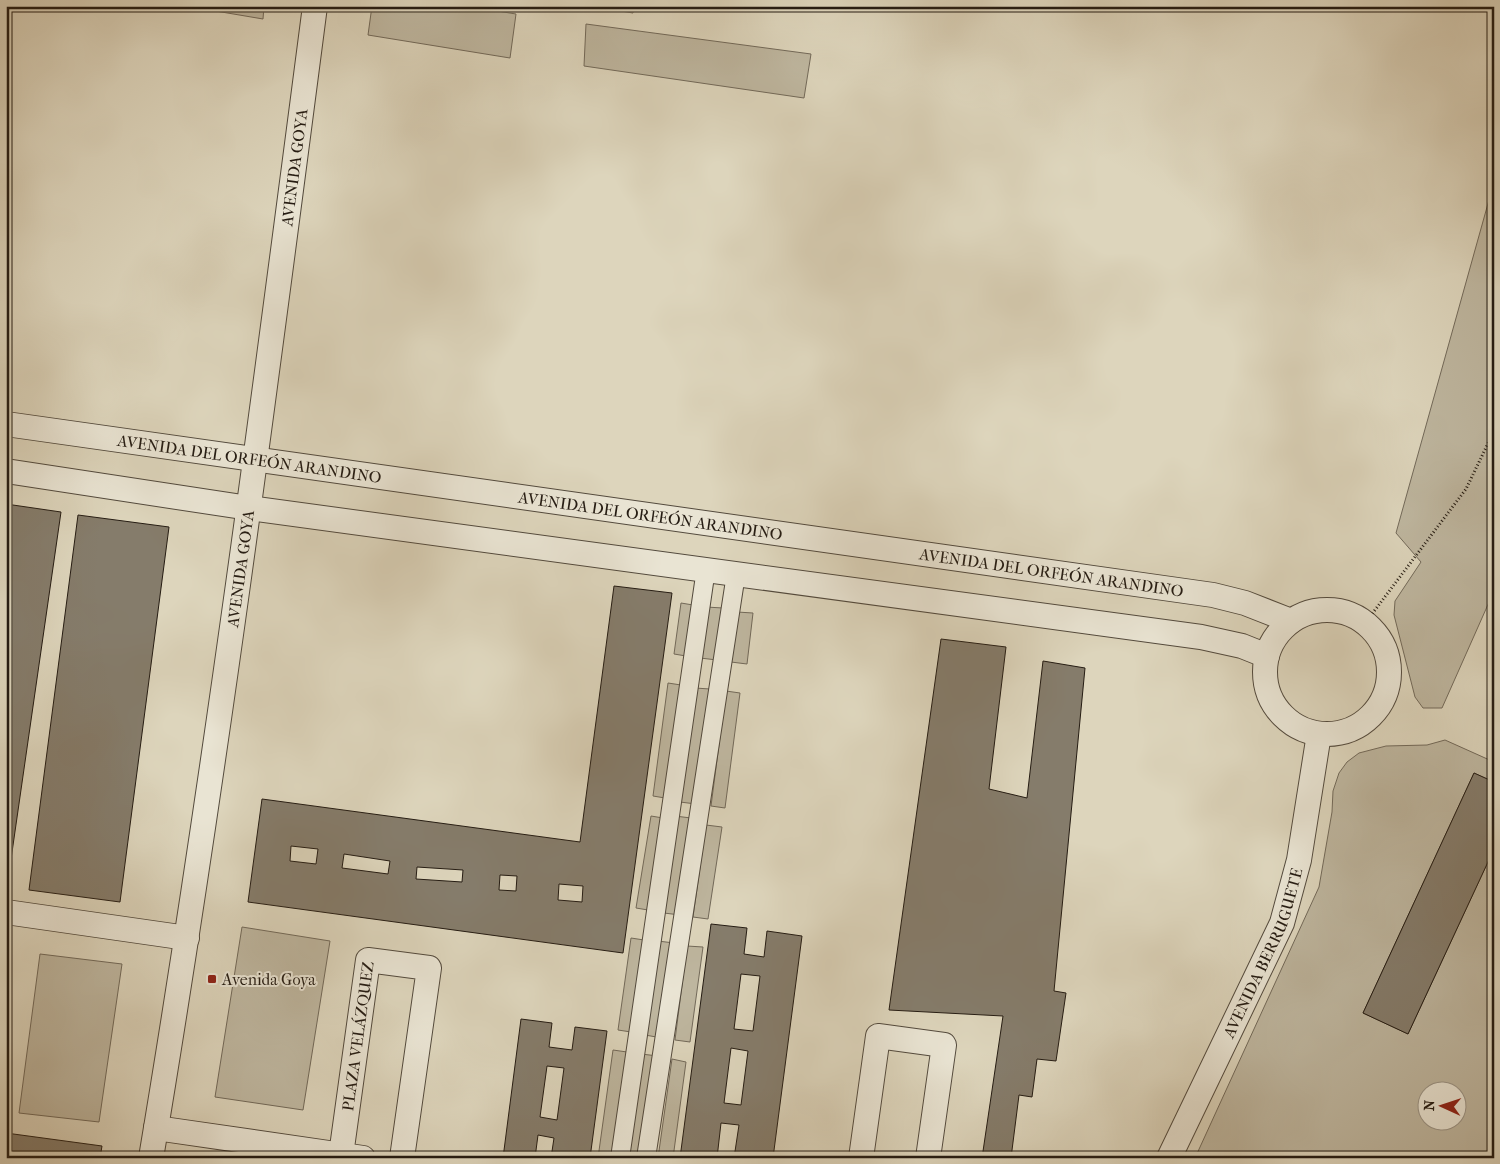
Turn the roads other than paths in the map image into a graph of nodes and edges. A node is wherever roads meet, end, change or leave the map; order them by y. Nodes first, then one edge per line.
1 (315, 6) edge
2 (6, 424) edge
3 (256, 460) junction
4 (6, 471) edge
5 (249, 508) junction
6 (706, 569) junction
7 (736, 574) junction
8 (1291, 621) junction
9 (1267, 656) junction
10 (691, 671) junction
11 (721, 674) junction
12 (1319, 734) junction
13 (671, 808) junction
14 (699, 812) junction
15 (6, 912) edge
16 (654, 929) junction
17 (681, 932) junction
18 (187, 938) junction
19 (637, 1044) junction
20 (663, 1047) junction
21 (156, 1128) junction
22 (352, 1156) edge
23 (150, 1158) edge
24 (402, 1158) edge
25 (620, 1158) edge
26 (646, 1158) edge
27 (861, 1158) edge
28 (928, 1158) edge
29 (1169, 1158) edge

1 - 3 street, AVENIDA GOYA
2 - 3 street, AVENIDA DEL ORFEÓN ARANDINO
3 - 5 street, AVENIDA GOYA
3 - 8 street, AVENIDA DEL ORFEÓN ARANDINO
4 - 5 street
5 - 6 street
5 - 18 street, AVENIDA GOYA
6 - 7 street
6 - 10 street
7 - 9 street
7 - 11 street
8 - 9 street
8 - 12 street
9 - 12 street
10 - 11 street
10 - 13 street
11 - 14 street
12 - 29 street, AVENIDA BERRUGUETE
13 - 14 street
13 - 16 street
14 - 17 street
15 - 18 street
16 - 17 street
16 - 19 street
17 - 20 street
18 - 21 street, AVENIDA GOYA
19 - 20 street
19 - 25 street
20 - 26 street
21 - 22 street, PLAZA VELÁZQUEZ
21 - 23 street, AVENIDA GOYA
22 - 24 street, PLAZA VELÁZQUEZ
27 - 28 street

